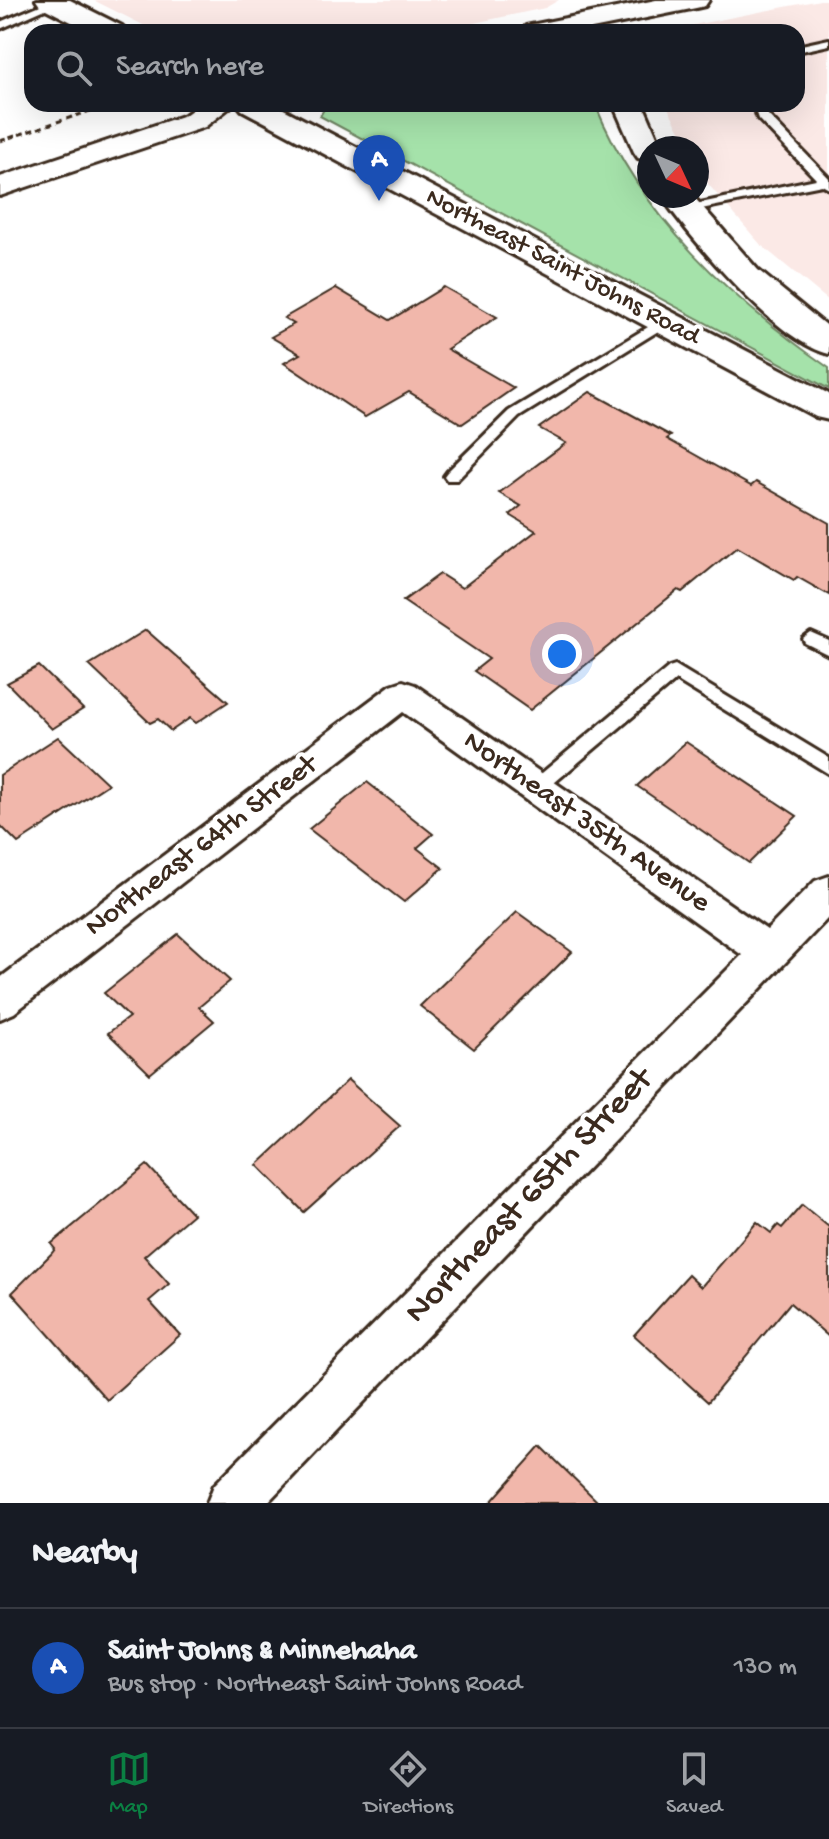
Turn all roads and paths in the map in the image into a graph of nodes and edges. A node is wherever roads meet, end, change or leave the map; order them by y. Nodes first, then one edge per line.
1 (696, 0) edge
2 (51, 1) edge
3 (593, 17) edge
4 (96, 24) edge
5 (566, 24) edge
6 (0, 26) edge
7 (829, 42) edge
8 (805, 47) edge
9 (108, 112) edge
10 (110, 112) edge
11 (208, 112) edge
12 (267, 112) edge
13 (632, 112) edge
14 (761, 112) edge
15 (642, 136) edge
16 (0, 141) edge
17 (0, 159) edge
18 (827, 183) edge
19 (0, 187) edge
20 (709, 199) edge
21 (686, 208) edge
22 (663, 322) junction
23 (829, 344) edge
24 (829, 409) edge
25 (452, 476) dead end
26 (811, 639) dead end
27 (829, 649) edge
28 (403, 694) joint
29 (829, 767) edge
30 (536, 788) junction
31 (829, 892) edge
32 (768, 952) junction
33 (0, 1001) edge
34 (232, 1503) edge

1 - 3 main road
2 - 4 main road
2 - 6 lane
3 - 5 main road
7 - 8 lane
9 - 16 path
10 - 17 main road
11 - 19 main road
12 - 22 main road, Northeast Saint Johns Road
13 - 15 main road
14 - 18 lane
18 - 20 lane
21 - 23 main road
22 - 24 main road, Northeast Saint Johns Road
22 - 25 lane
26 - 27 lane
28 - 30 street, Northeast 35th Avenue
28 - 33 street, Northeast 64th Street
29 - 30 lane
30 - 32 street, Northeast 35th Avenue
31 - 32 street, Northeast 65th Street
32 - 34 street, Northeast 65th Street

